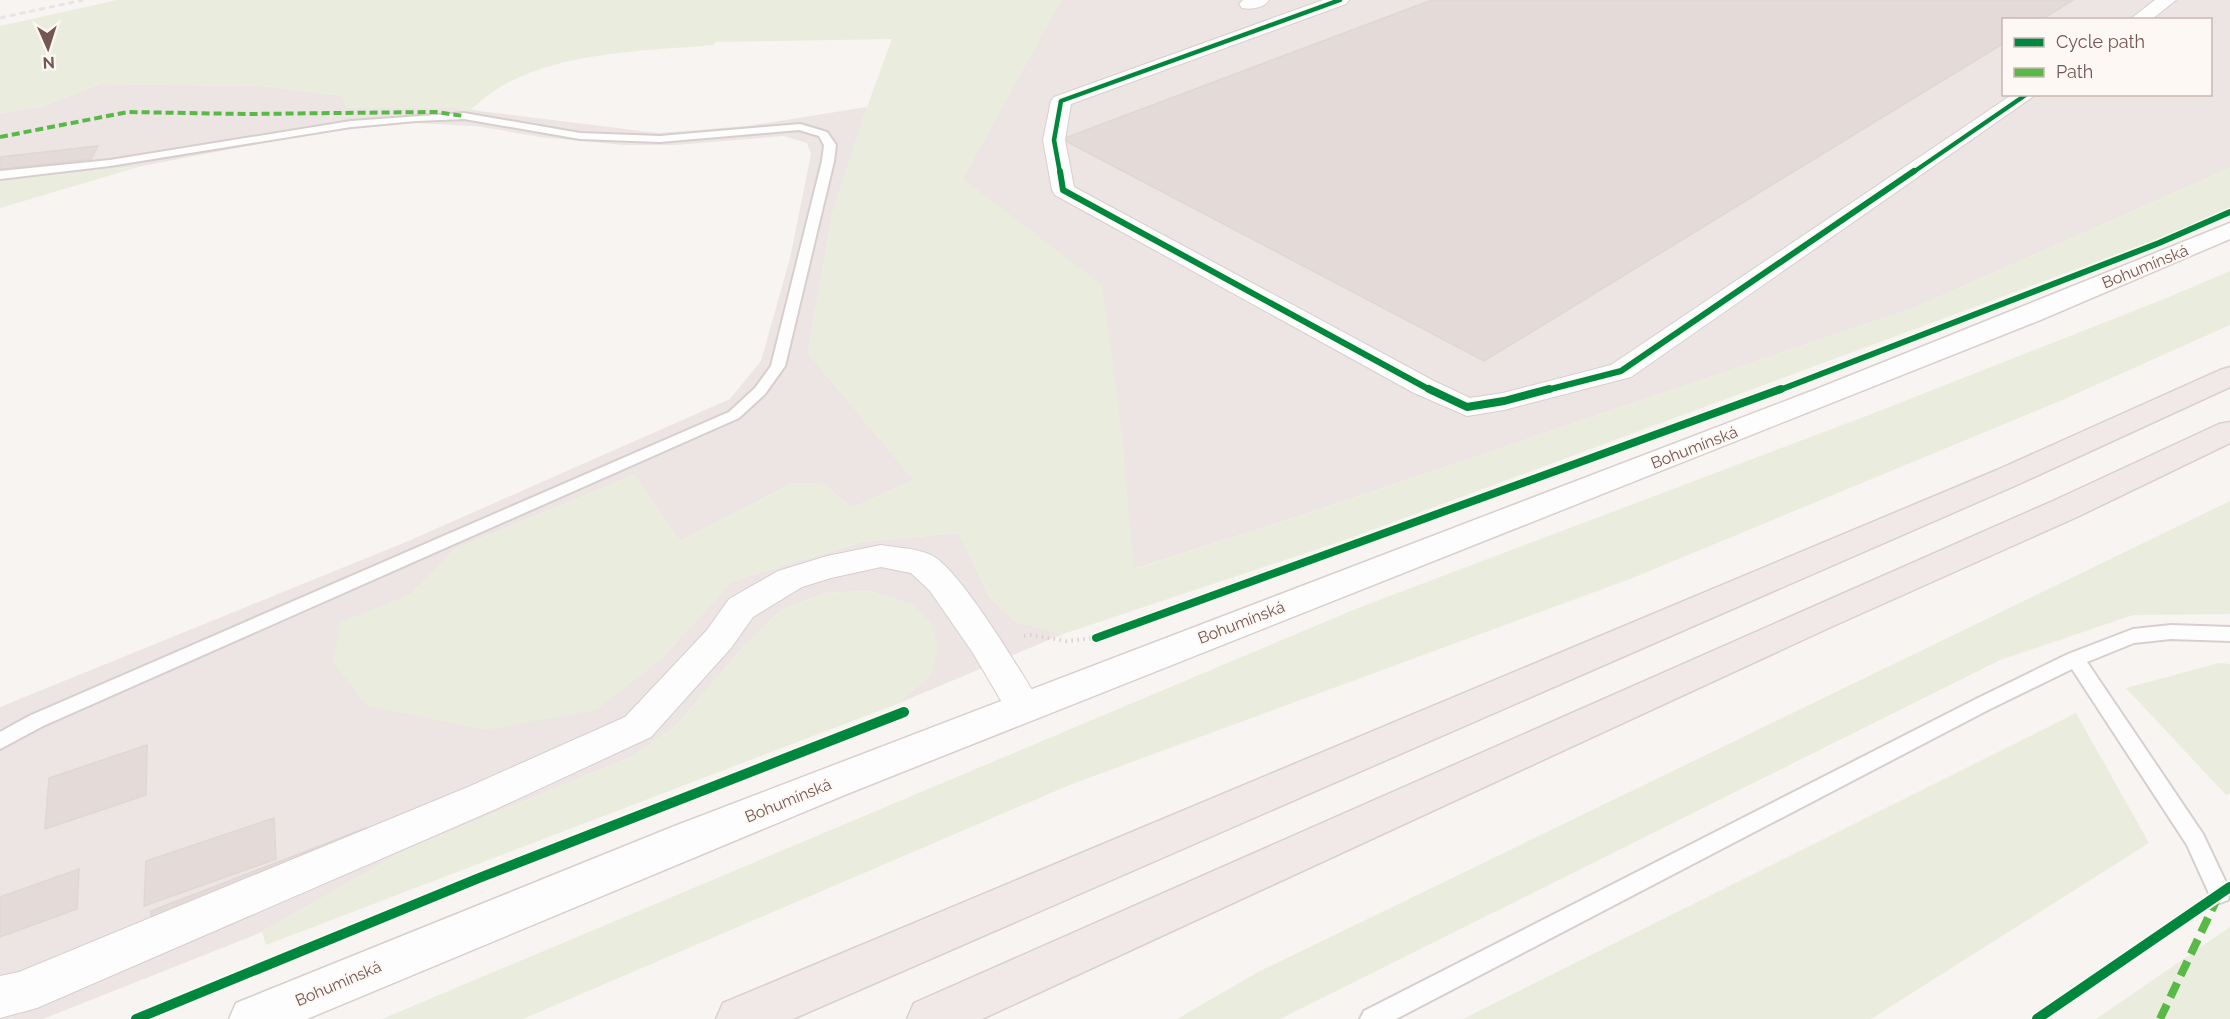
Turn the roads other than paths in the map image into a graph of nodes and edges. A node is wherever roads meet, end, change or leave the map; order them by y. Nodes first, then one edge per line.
1 (1340, 0) edge
2 (2167, 0) edge
3 (2141, 18) edge
4 (2024, 96) edge
5 (0, 176) edge
6 (2230, 230) edge
7 (2230, 376) edge
8 (2230, 431) edge
9 (2230, 634) edge
10 (2075, 660) junction
11 (1023, 706) junction
12 (0, 741) edge
13 (2220, 893) dead end
14 (0, 997) edge
15 (253, 1019) edge
16 (740, 1019) edge
17 (931, 1019) edge
18 (1372, 1019) edge

1 - 4 street
2 - 3 street
5 - 12 lane
6 - 11 main road, Bohumínská
7 - 16 highway
8 - 17 highway
9 - 10 lane
10 - 13 lane
10 - 18 lane
11 - 14 street
11 - 15 main road, Bohumínská

